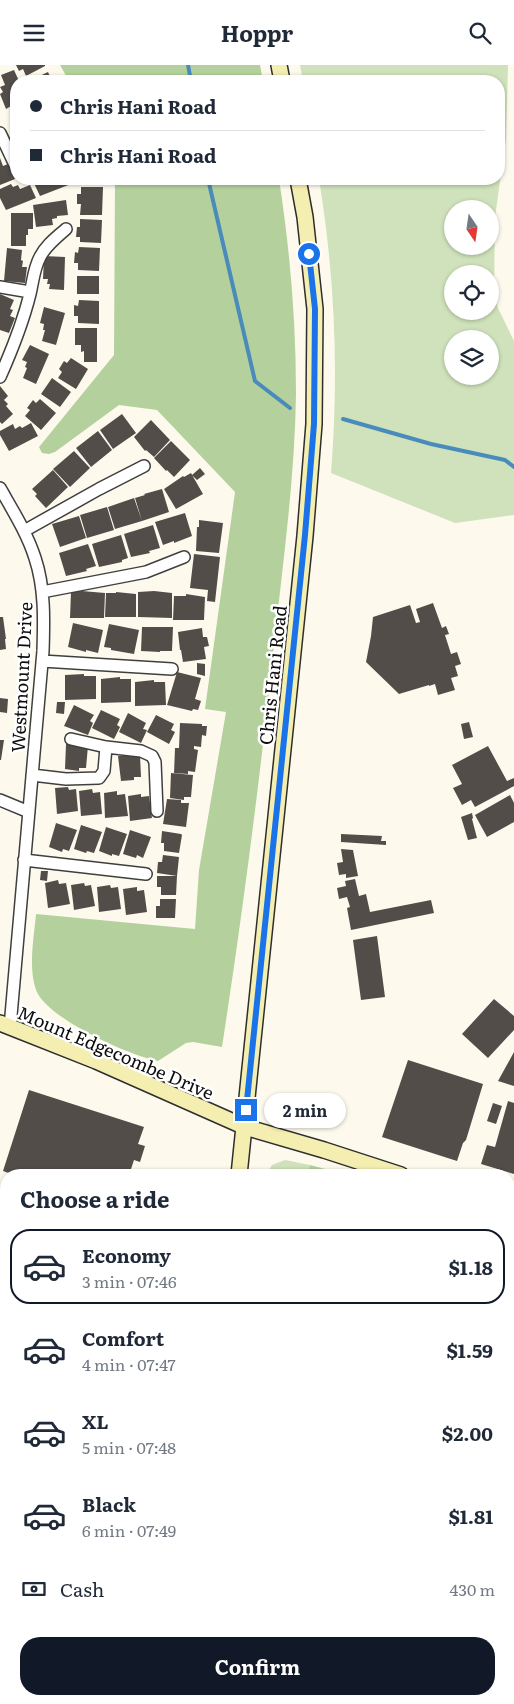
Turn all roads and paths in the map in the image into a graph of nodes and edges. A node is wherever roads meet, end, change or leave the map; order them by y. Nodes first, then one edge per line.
1 (0, 133) edge
2 (10, 154) edge
3 (299, 185) edge
4 (66, 229) dead end
5 (0, 287) edge
6 (30, 292) junction
7 (0, 377) edge
8 (144, 466) dead end
9 (0, 488) edge
10 (24, 531) junction
11 (184, 557) dead end
12 (42, 592) junction
13 (42, 661) junction
14 (172, 669) dead end
15 (71, 739) dead end
16 (106, 747) junction
17 (32, 775) junction
18 (0, 800) edge
19 (157, 811) dead end
20 (29, 812) junction
21 (24, 860) junction
22 (146, 874) dead end
23 (5, 1025) edge
24 (245, 1127) junction
25 (240, 1169) edge
26 (383, 1169) edge

1 - 2 street
3 - 24 main road, Chris Hani Road
4 - 6 street
5 - 6 street
6 - 7 street
8 - 10 street
9 - 10 street, Westmount Drive
10 - 12 street, Westmount Drive
11 - 12 street
12 - 13 street, Westmount Drive
13 - 14 street
13 - 17 street, Westmount Drive
15 - 16 street
16 - 17 street
16 - 19 street
17 - 20 street, Westmount Drive
18 - 20 street
20 - 21 street, Westmount Drive
21 - 22 street
21 - 23 street, Westmount Drive
23 - 24 main road, Mount Edgecombe Drive
24 - 25 main road, Chris Hani Road
24 - 26 main road, Mount Edgecombe Drive

